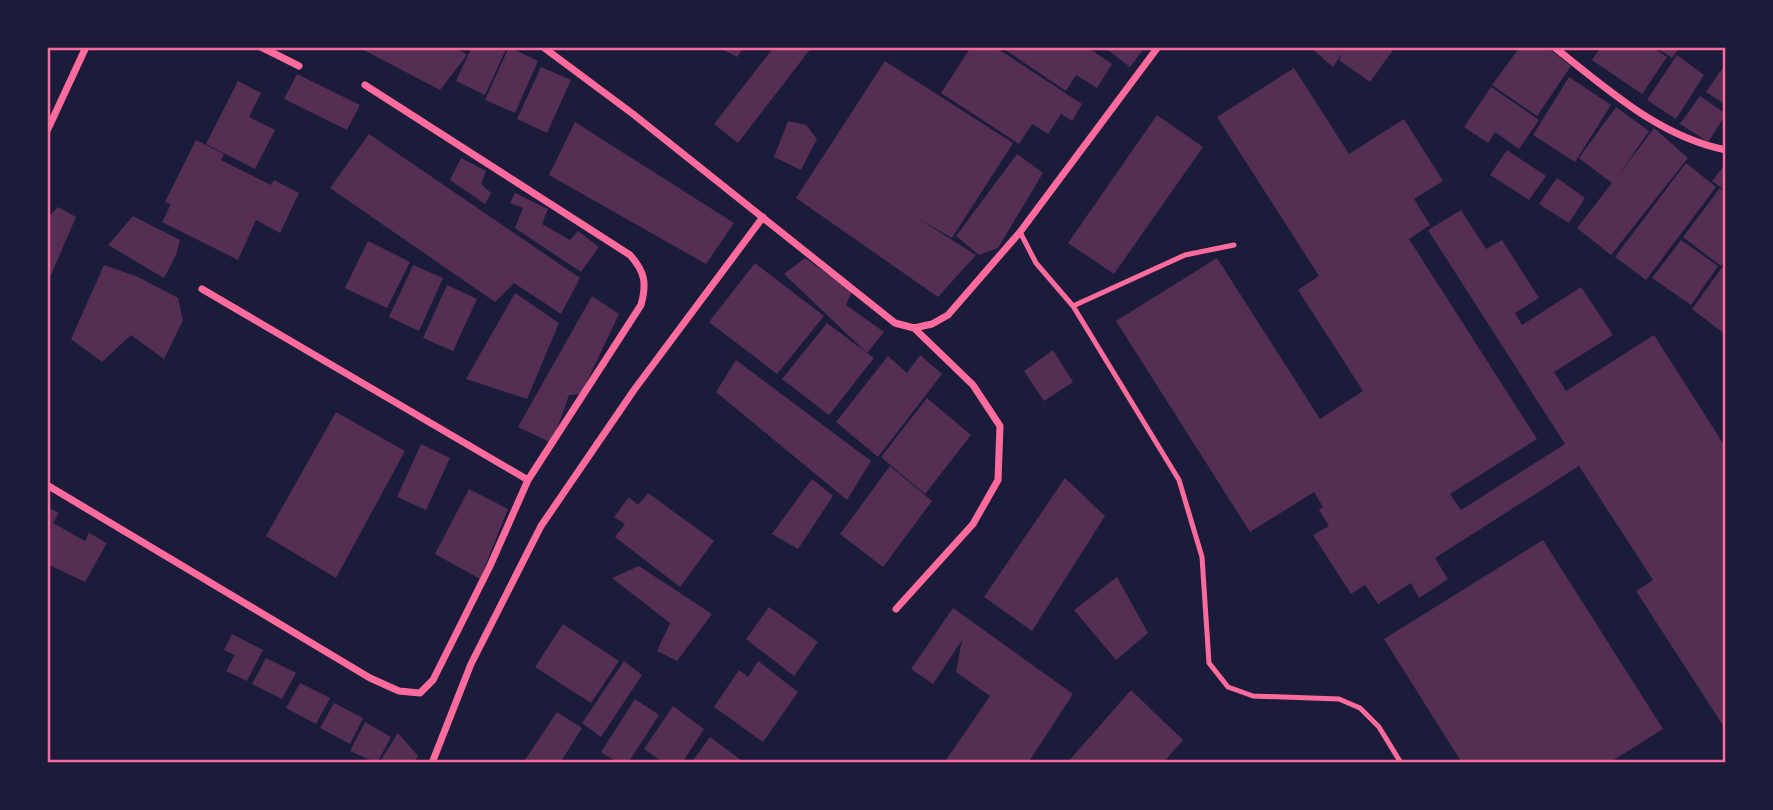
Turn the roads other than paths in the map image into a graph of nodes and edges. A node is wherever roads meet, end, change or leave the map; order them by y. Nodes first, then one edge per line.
1 (86, 47) edge
2 (261, 47) edge
3 (543, 47) edge
4 (1158, 47) edge
5 (1554, 47) edge
6 (299, 66) dead end
7 (365, 85) dead end
8 (47, 131) edge
9 (1726, 150) edge
10 (763, 217) junction
11 (1020, 232) junction
12 (1234, 245) dead end
13 (202, 289) dead end
14 (1073, 306) junction
15 (914, 328) junction
16 (528, 480) junction
17 (47, 485) edge
18 (896, 609) dead end
19 (432, 763) edge
20 (1401, 763) edge

1 - 8 street
2 - 6 street
3 - 10 street
4 - 11 street
5 - 9 street
7 - 16 street
10 - 15 street
10 - 19 street
11 - 14 lane
11 - 15 street
12 - 14 lane
13 - 16 street
14 - 20 lane
15 - 18 street
16 - 17 street

